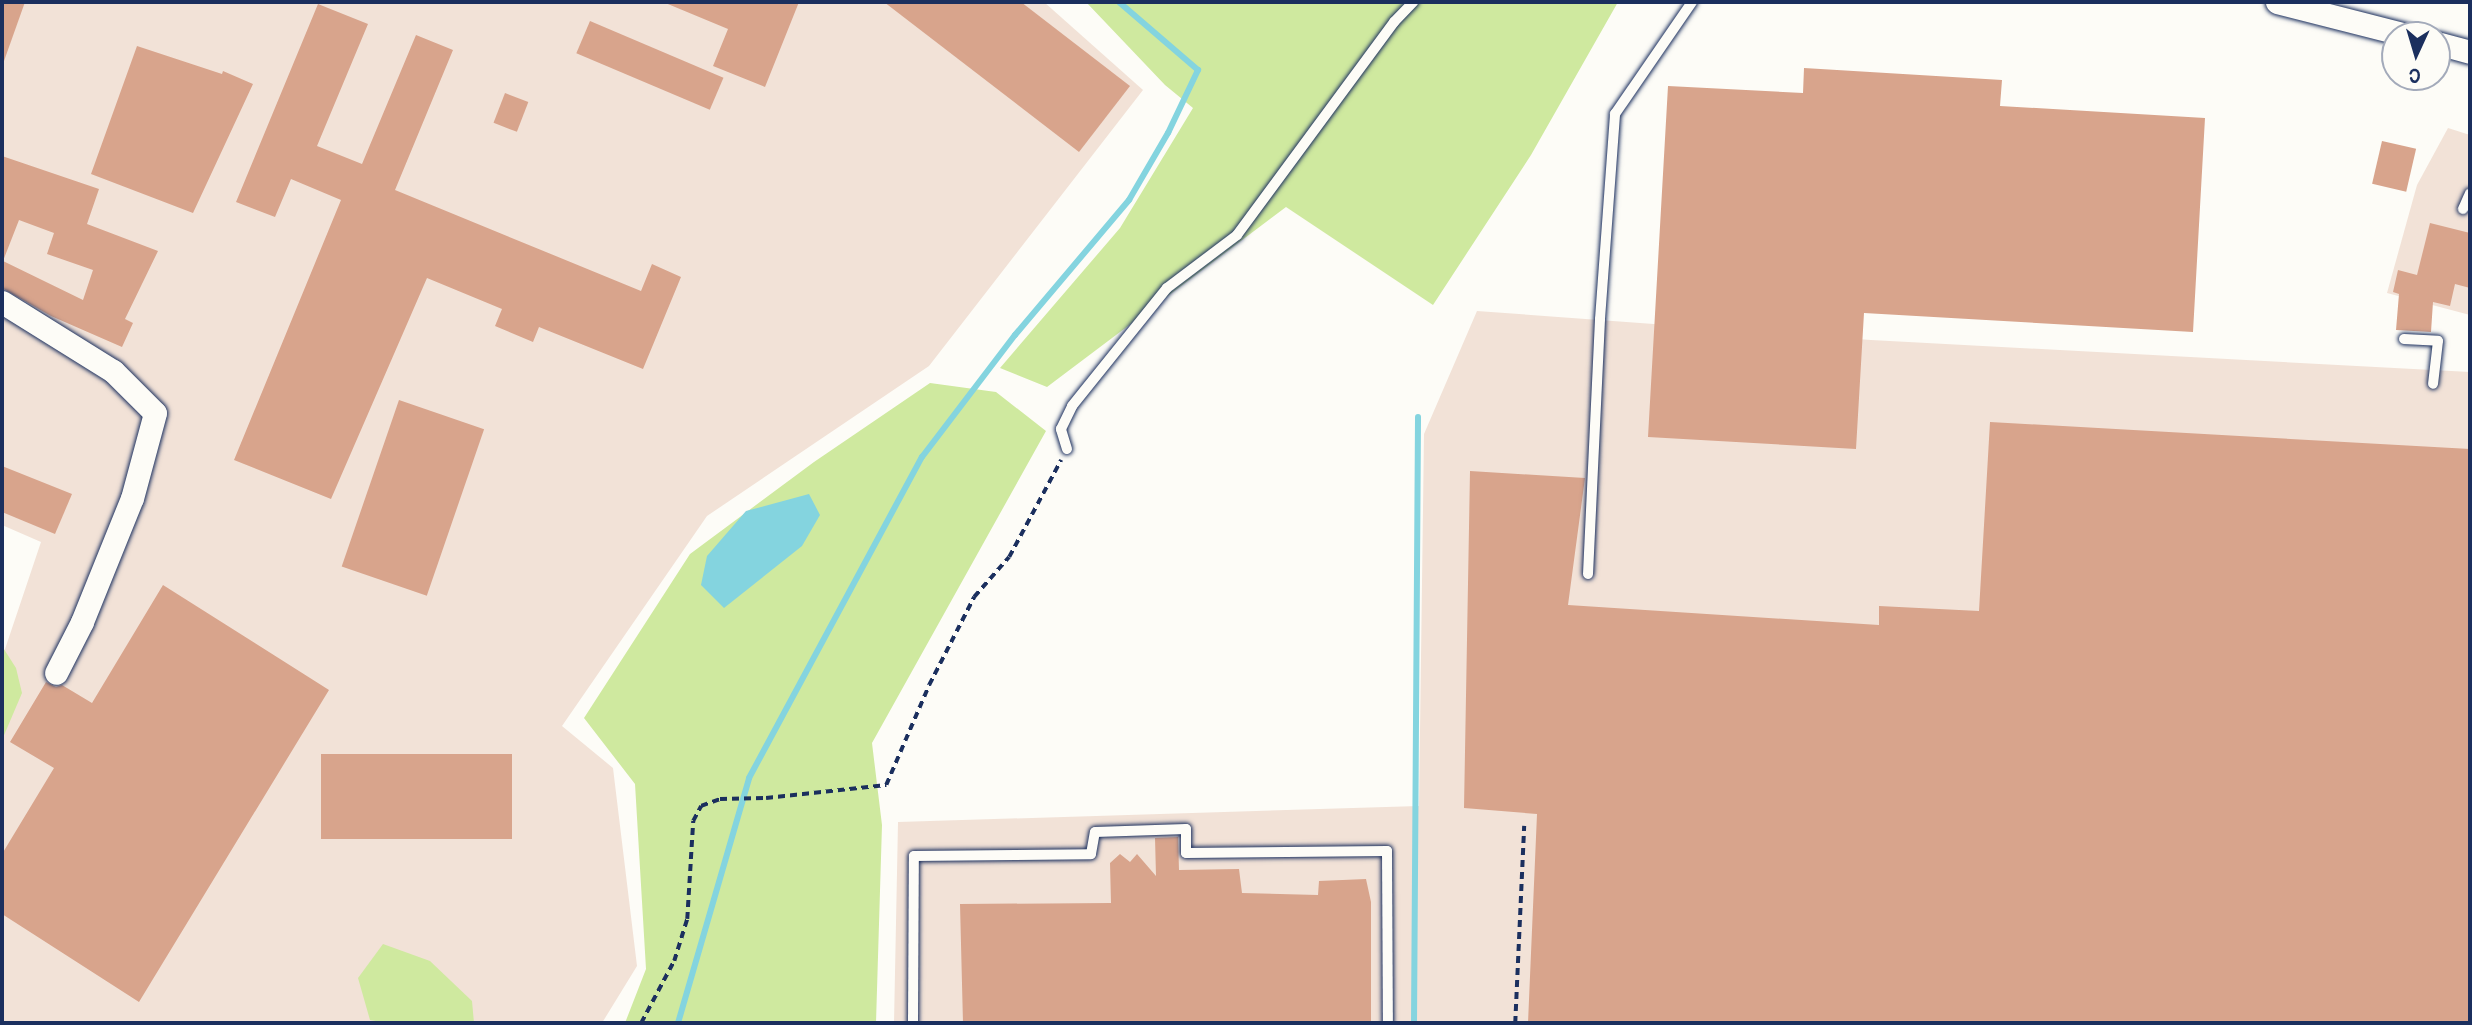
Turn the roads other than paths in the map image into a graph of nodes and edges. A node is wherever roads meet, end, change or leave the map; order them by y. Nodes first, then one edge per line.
1 (1413, 2) edge
2 (1692, 2) edge
3 (2277, 2) edge
4 (2381, 29) edge
5 (2451, 47) edge
6 (2470, 52) edge
7 (2470, 193) edge
8 (2463, 209) dead end
9 (2, 302) edge
10 (2404, 339) dead end
11 (2433, 384) dead end
12 (1067, 449) road end
13 (1588, 574) dead end
14 (56, 673) dead end
15 (913, 1023) edge
16 (1388, 1023) edge

1 - 12 lane
2 - 13 lane
3 - 4 street
5 - 6 street
7 - 8 lane
9 - 14 street
10 - 11 lane
15 - 16 lane

